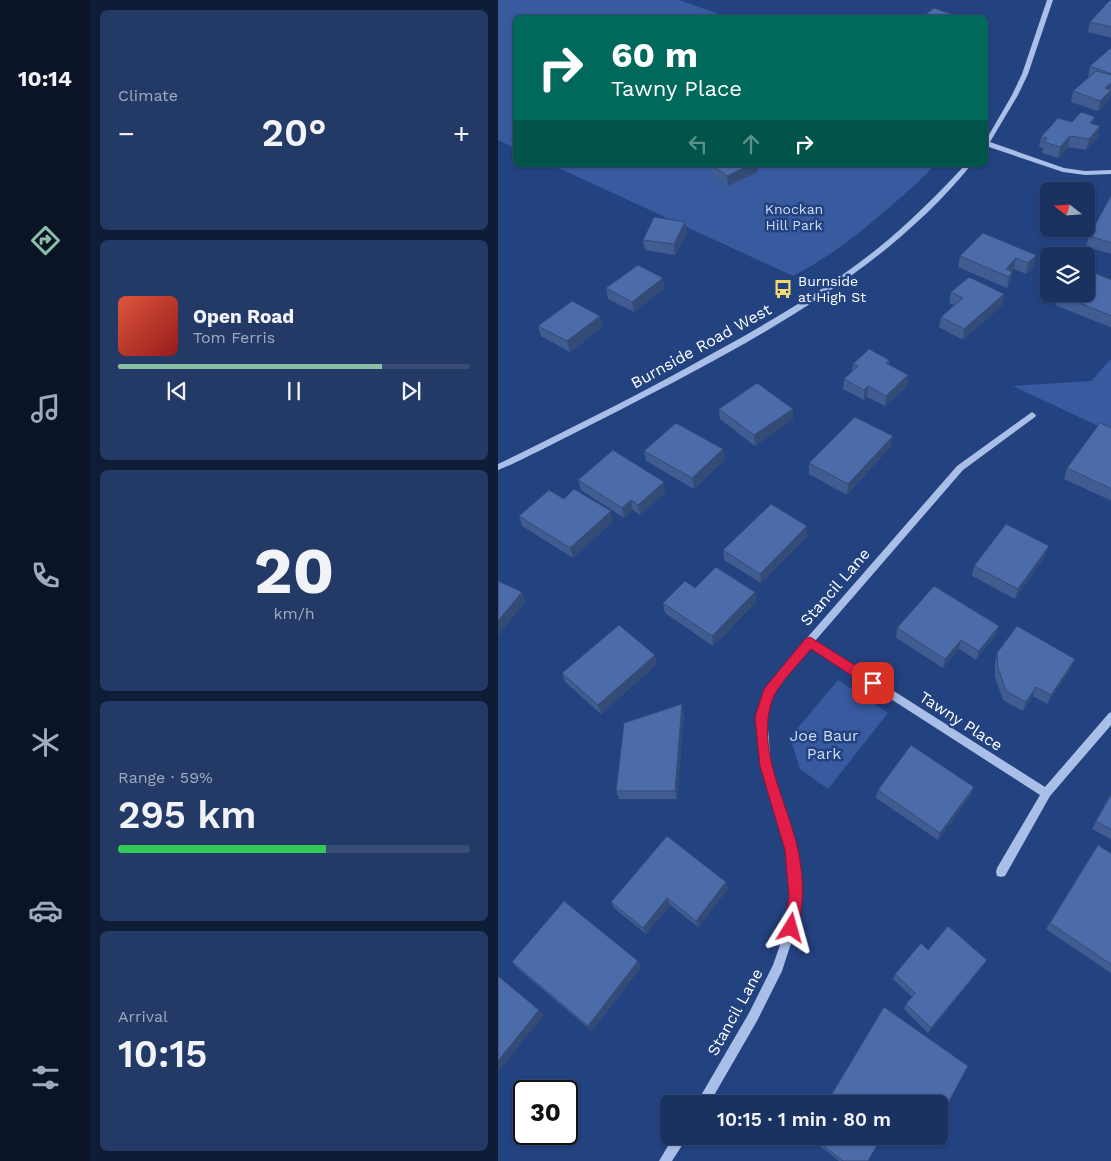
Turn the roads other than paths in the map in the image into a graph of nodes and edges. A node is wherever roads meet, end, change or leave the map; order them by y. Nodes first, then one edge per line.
1 (1050, 0) edge
2 (988, 140) edge
3 (988, 145) edge
4 (966, 167) edge
5 (1112, 172) edge
6 (1032, 415) dead end
7 (498, 467) edge
8 (810, 642) junction
9 (1112, 716) edge
10 (1046, 793) junction
11 (1001, 872) dead end
12 (707, 1095) edge
13 (676, 1145) edge
14 (665, 1161) edge

1 - 2 street
3 - 5 street
4 - 7 street, Burnside Road West
6 - 8 street, Stancil Lane
8 - 10 street, Tawny Place
8 - 12 street, Stancil Lane
9 - 10 street
10 - 11 street
13 - 14 street

